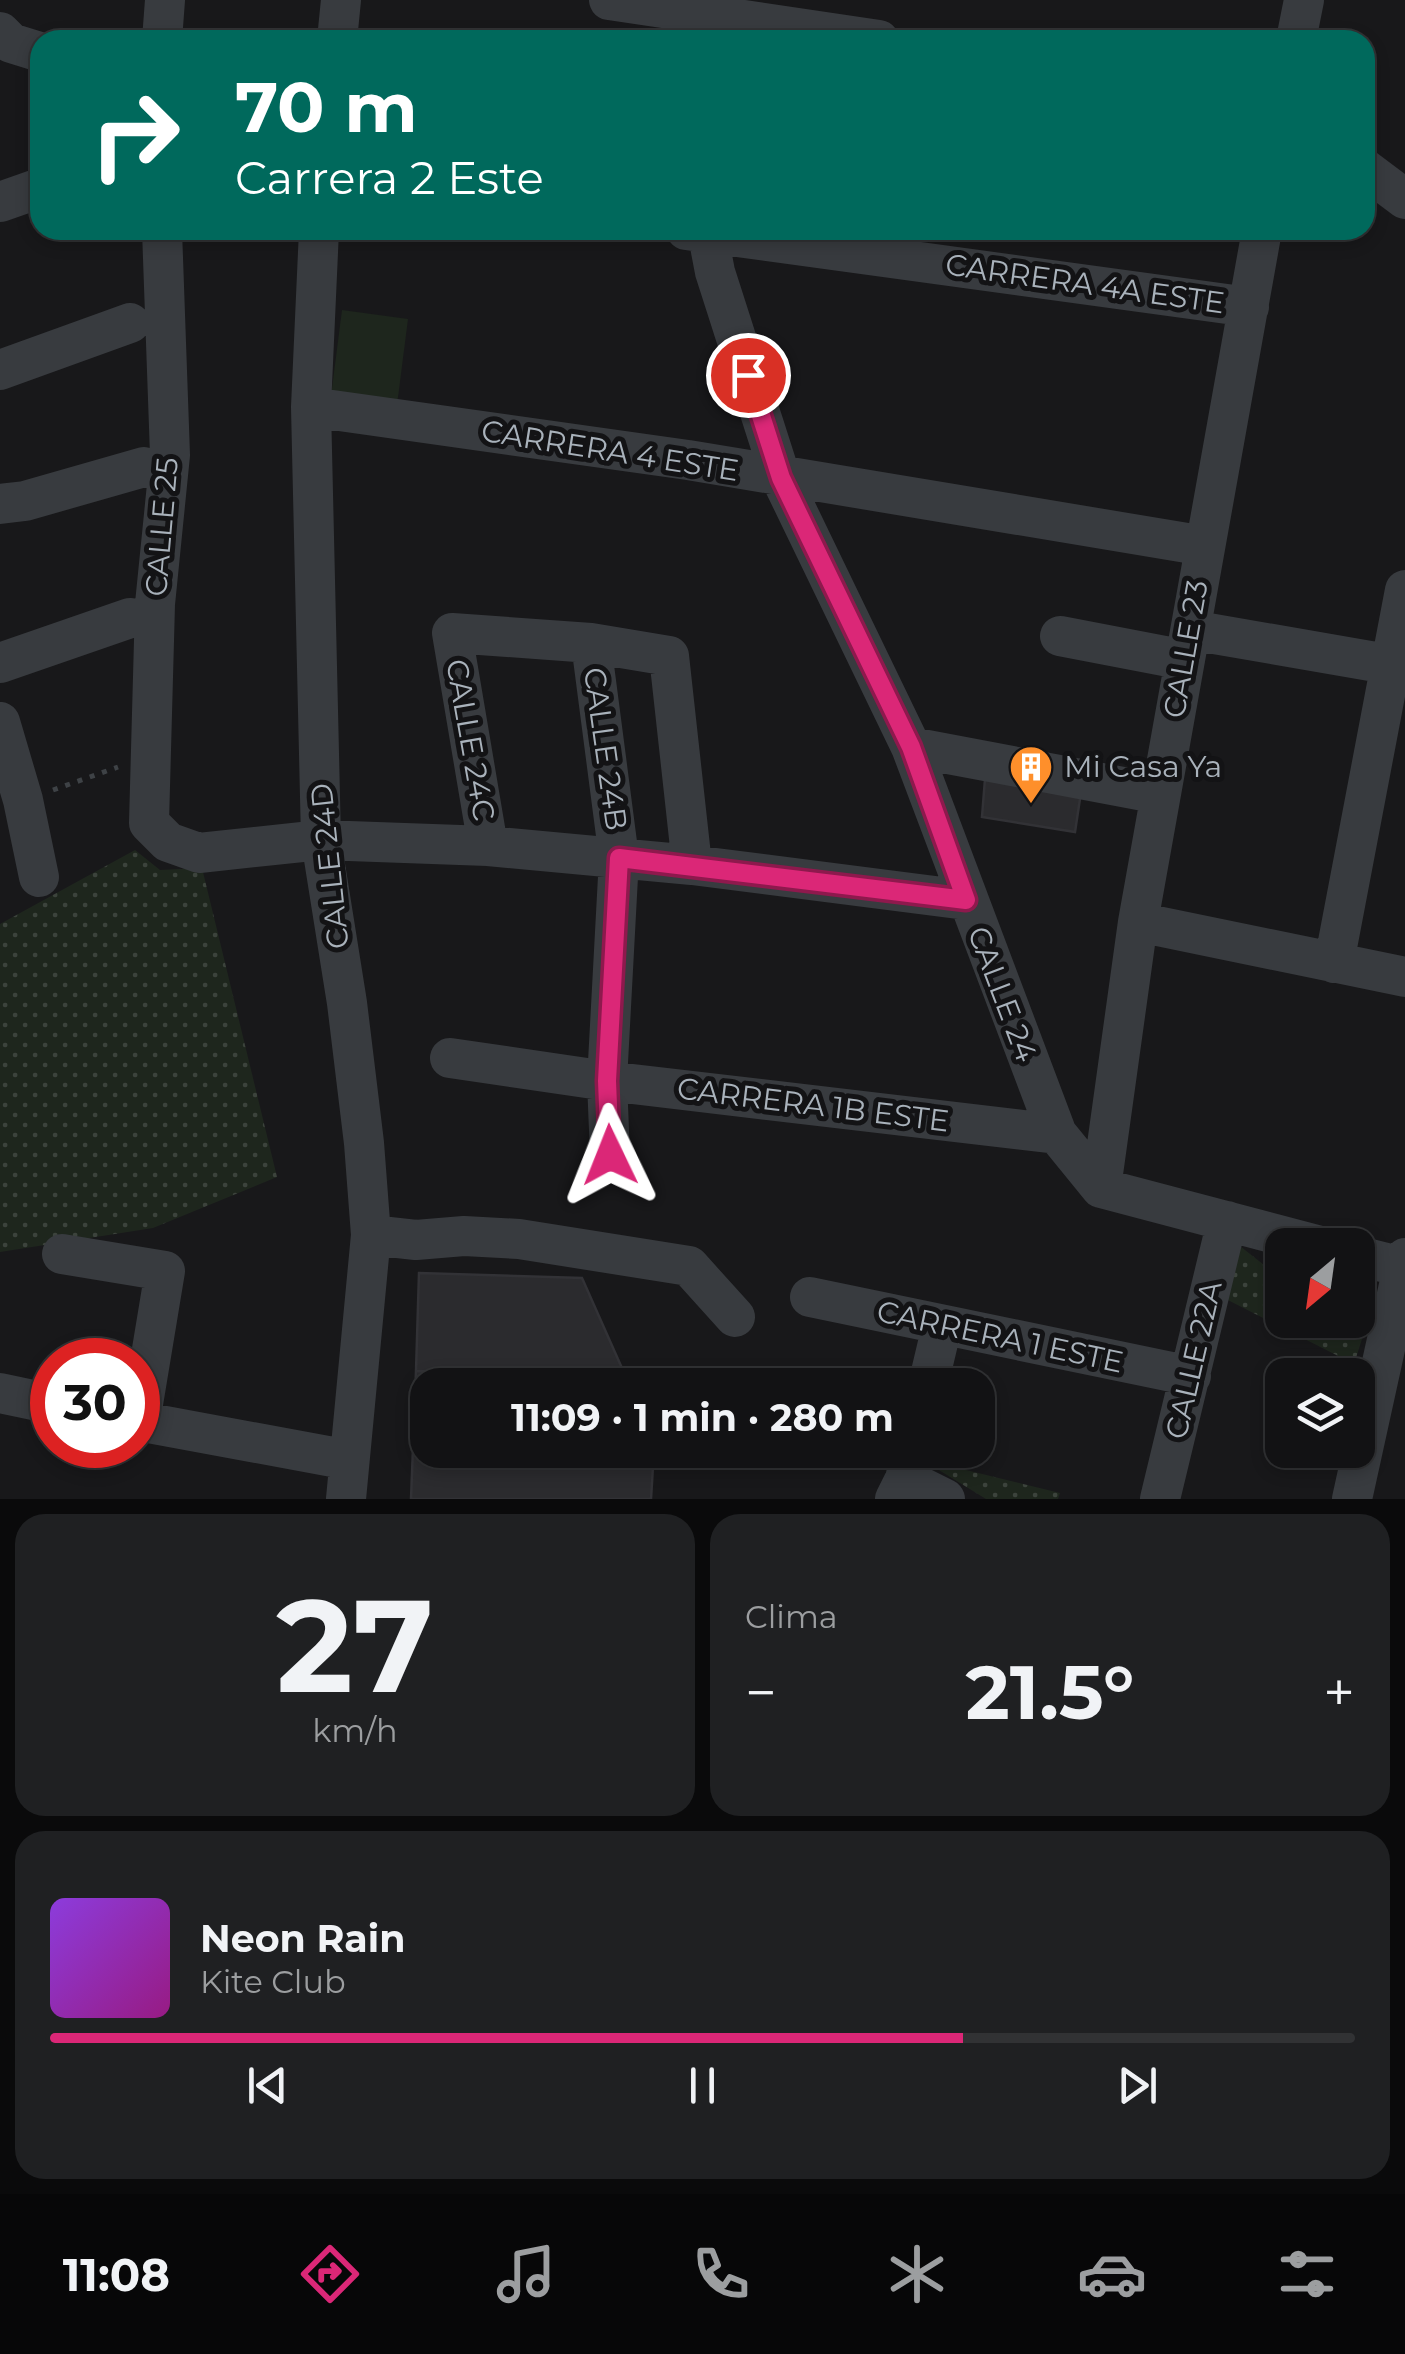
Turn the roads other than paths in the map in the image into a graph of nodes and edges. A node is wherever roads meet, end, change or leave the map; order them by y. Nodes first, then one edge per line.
1 (165, 0) edge
2 (341, 0) edge
3 (609, 0) edge
4 (1304, 0) edge
5 (708, 18) edge
6 (163, 30) edge
7 (338, 30) edge
8 (801, 30) edge
9 (1298, 30) edge
10 (1375, 176) edge
11 (30, 192) edge
12 (1405, 199) edge
13 (0, 202) edge
14 (162, 240) edge
15 (319, 240) edge
16 (703, 240) edge
17 (763, 240) edge
18 (1260, 240) edge
19 (1249, 308) junction
20 (130, 323) dead end
21 (0, 370) edge
22 (311, 407) junction
23 (144, 466) dead end
24 (781, 478) junction
25 (0, 504) edge
26 (1205, 546) junction
27 (1405, 590) edge
28 (130, 618) dead end
29 (1060, 636) dead end
30 (590, 643) junction
31 (1188, 645) junction
32 (0, 663) edge
33 (1397, 666) edge
34 (0, 722) edge
35 (911, 747) junction
36 (1160, 794) junction
37 (321, 840) junction
38 (488, 846) junction
39 (619, 858) junction
40 (692, 865) junction
41 (39, 877) dead end
42 (966, 900) junction
43 (1138, 922) junction
44 (1334, 963) junction
45 (1405, 977) edge
46 (450, 1058) dead end
47 (607, 1081) junction
48 (1057, 1134) junction
49 (610, 1155) dead end
50 (1101, 1188) junction
51 (1227, 1222) junction
52 (1265, 1232) edge
53 (371, 1236) junction
54 (62, 1254) dead end
55 (1375, 1259) edge
56 (1404, 1263) edge
57 (810, 1297) dead end
58 (735, 1317) dead end
59 (942, 1326) junction
60 (153, 1338) edge
61 (932, 1368) edge
62 (1191, 1376) junction
63 (0, 1394) edge
64 (30, 1400) edge
65 (1388, 1404) edge
66 (160, 1428) edge
67 (904, 1476) edge
68 (347, 1480) edge
69 (945, 1499) edge
70 (1160, 1499) edge
71 (1352, 1499) edge

1 - 6 street
2 - 7 street
3 - 5 street
4 - 9 street
5 - 8 street
10 - 12 street
11 - 13 street
14 - 37 street, CALLE 25
15 - 22 street, CALLE 24D
16 - 24 street, CALLE 24
17 - 19 street, CARRERA 4A ESTE
18 - 19 street, CALLE 23
19 - 26 street, CALLE 23
20 - 21 street
22 - 24 street, CARRERA 4 ESTE
22 - 37 street, CALLE 24D
23 - 25 street
24 - 26 street, CARRERA 4 ESTE
24 - 35 street, CALLE 24
26 - 31 street, CALLE 23
27 - 33 street
28 - 32 street
29 - 31 street
30 - 38 street, CALLE 24C
30 - 39 street, CALLE 24B
30 - 40 street
31 - 33 street
31 - 36 street, CALLE 23
33 - 44 street
34 - 41 street
35 - 36 street
35 - 42 street, CALLE 24
36 - 43 street, CALLE 23
37 - 38 street
37 - 53 street, CALLE 24D
38 - 39 street
39 - 40 street
39 - 47 street, CALLE 24B
40 - 42 street
42 - 48 street, CALLE 24
43 - 44 street
43 - 50 street, CALLE 23
44 - 45 street
46 - 47 street, CARRERA 1B ESTE
47 - 48 street, CARRERA 1B ESTE
47 - 49 street, CALLE 24B
48 - 50 street, CALLE 24
50 - 51 street
51 - 52 street
51 - 62 street, CALLE 22A
53 - 58 street
53 - 68 street, CALLE 24D
54 - 60 street
55 - 56 street
56 - 65 street
57 - 59 street, CARRERA 1 ESTE
59 - 61 street
59 - 62 street, CARRERA 1 ESTE
62 - 70 street, CALLE 22A
63 - 64 street
65 - 71 street
66 - 68 street
67 - 69 street

